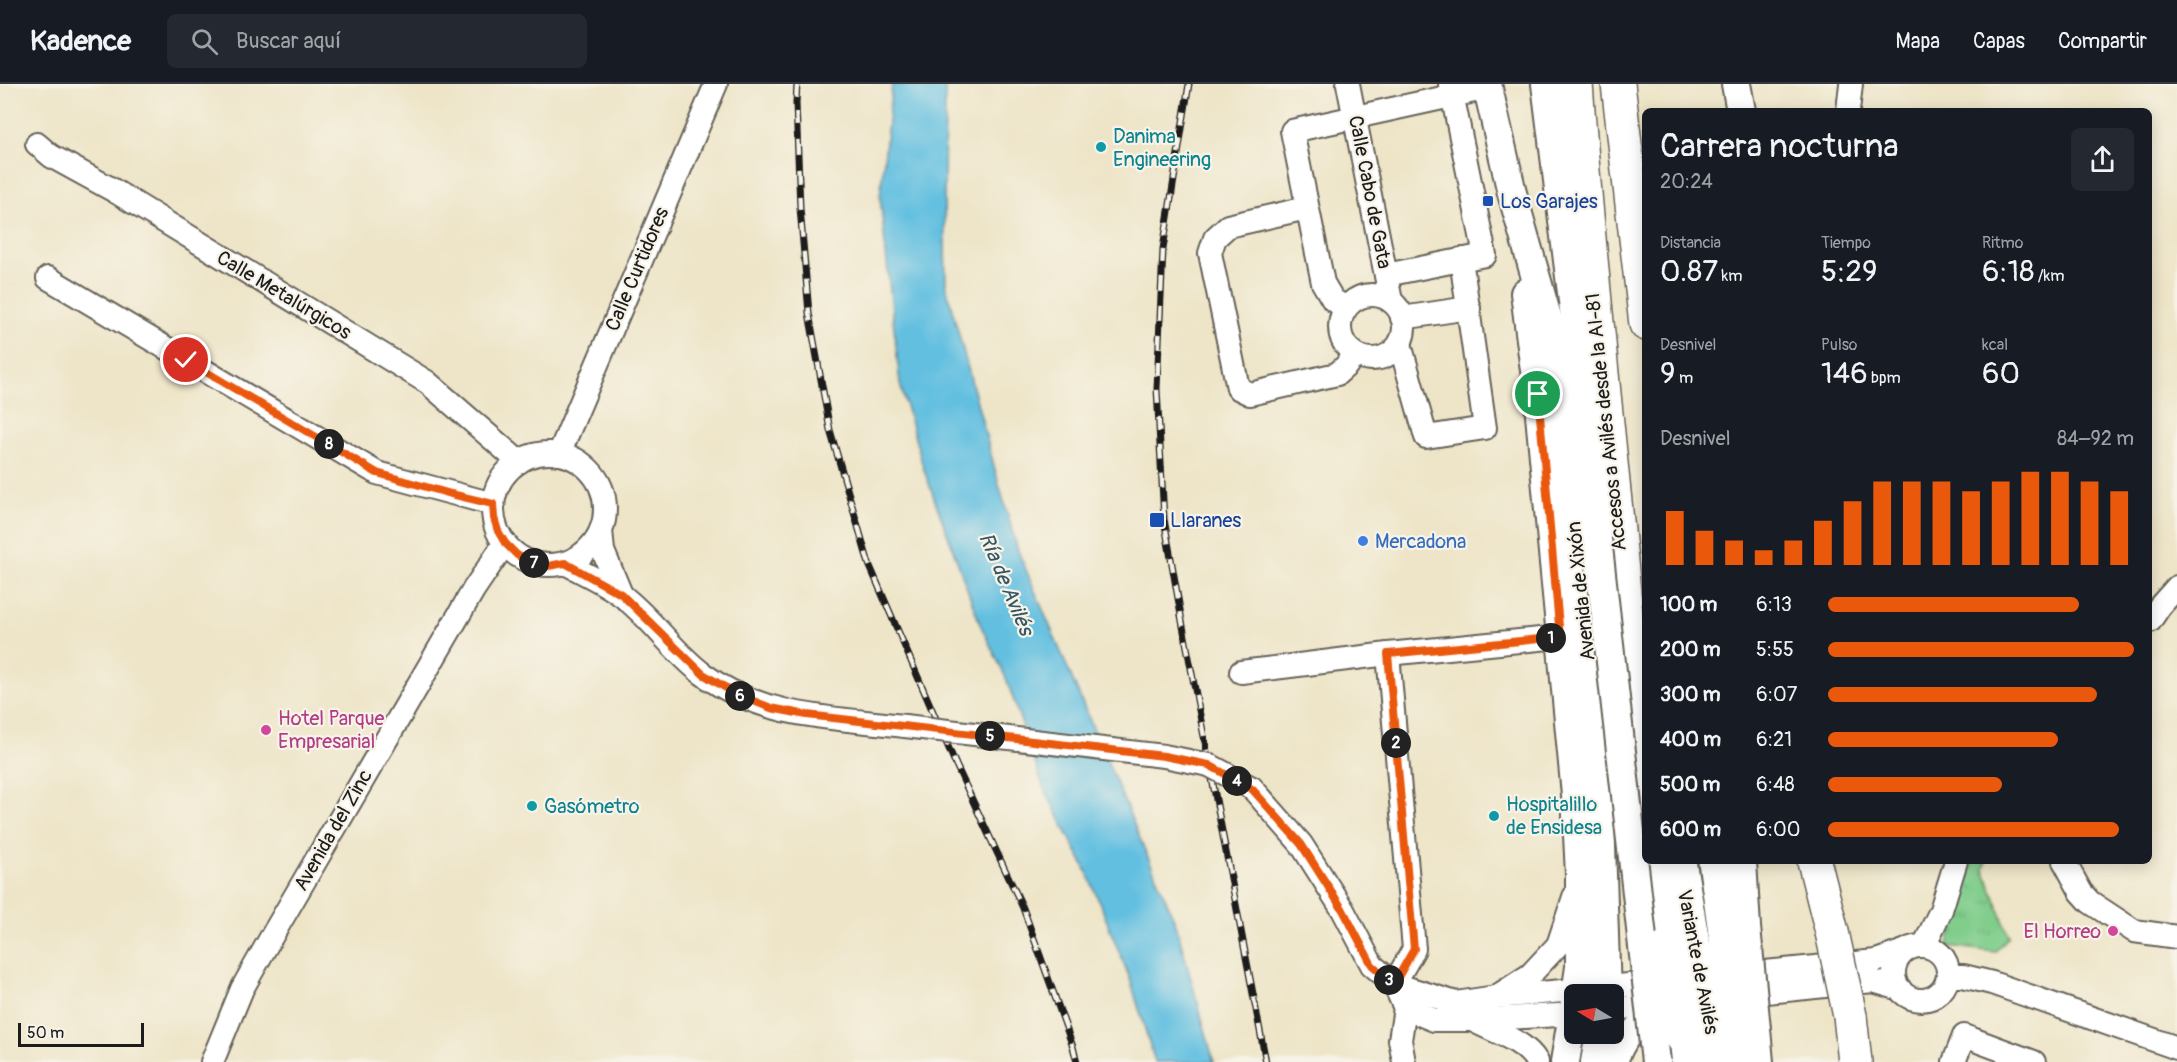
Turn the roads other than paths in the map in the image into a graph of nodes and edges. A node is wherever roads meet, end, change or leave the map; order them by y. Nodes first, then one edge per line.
1 (716, 84) edge
2 (1348, 84) edge
3 (1546, 84) edge
4 (1576, 84) edge
5 (1618, 84) edge
6 (1631, 84) edge
7 (1723, 84) edge
8 (1736, 84) edge
9 (1851, 84) edge
10 (1487, 86) edge
11 (1451, 90) edge
12 (1722, 108) edge
13 (1740, 108) edge
14 (1848, 108) edge
15 (1355, 117) junction
16 (37, 144) dead end
17 (1642, 144) edge
18 (1512, 193) junction
19 (1307, 208) junction
20 (1461, 259) junction
21 (1386, 275) junction
22 (48, 278) dead end
23 (1642, 290) edge
24 (1346, 307) junction
25 (1468, 308) junction
26 (1397, 309) junction
27 (1576, 325) junction
28 (1400, 344) junction
29 (1352, 354) junction
30 (559, 454) junction
31 (519, 462) junction
32 (1614, 493) junction
33 (493, 504) junction
34 (601, 530) junction
35 (505, 543) junction
36 (565, 563) junction
37 (621, 594) junction
38 (2173, 598) edge
39 (2152, 619) edge
40 (1560, 637) junction
41 (1642, 648) edge
42 (1388, 654) junction
43 (1241, 672) dead end
44 (1635, 720) junction
45 (1642, 768) edge
46 (1656, 864) edge
47 (1679, 864) edge
48 (1716, 864) edge
49 (1742, 864) edge
50 (1815, 864) edge
51 (1821, 864) edge
52 (1955, 864) edge
53 (2066, 864) edge
54 (1580, 875) junction
55 (1736, 930) junction
56 (1832, 932) junction
57 (2177, 938) edge
58 (1680, 942) junction
59 (1914, 948) junction
60 (1948, 976) junction
61 (1394, 984) junction
62 (1578, 984) edge
63 (1608, 984) edge
64 (1900, 989) junction
65 (1624, 995) edge
66 (1496, 997) junction
67 (1624, 999) edge
68 (1564, 1002) edge
69 (1657, 1004) junction
70 (1564, 1005) edge
71 (1405, 1008) junction
72 (1472, 1020) junction
73 (1568, 1044) edge
74 (1598, 1044) edge
75 (1720, 1046) edge
76 (2177, 1048) edge
77 (213, 1062) edge
78 (1404, 1062) edge
79 (1537, 1062) edge
80 (1565, 1062) edge
81 (1595, 1062) edge
82 (1616, 1062) edge
83 (1656, 1062) edge
84 (1759, 1062) edge
85 (1855, 1062) edge
86 (1954, 1062) edge
87 (2034, 1062) edge

1 - 30 street, Calle Curtidores
2 - 15 street, Calle Cabo de Gata
3 - 27 main road
4 - 32 highway, Accesos a Avilés desde la AI-81
5 - 23 highway
6 - 17 highway
7 - 12 main road
8 - 13 main road
9 - 14 street
10 - 11 street
10 - 18 main road, Avenida de Xixón
11 - 15 street
11 - 20 street
15 - 19 street
15 - 21 street, Calle Cabo de Gata
16 - 31 street, Calle Metalúrgicos
18 - 40 main road, Avenida de Xixón
18 - 63 main road, Avenida de Xixón
19 - 24 street
19 - 29 street
20 - 21 street
20 - 25 street
21 - 26 street, Calle Cabo de Gata
22 - 33 street
24 - 26 street
24 - 29 street
25 - 26 street
25 - 28 street
26 - 28 street
27 - 44 main road
27 - 83 main road, bridge
28 - 29 street
30 - 31 street
30 - 34 street
31 - 33 street
32 - 41 highway
32 - 44 highway, Accesos a Avilés desde la AI-81
33 - 35 street
34 - 36 street
34 - 37 street
35 - 36 street
35 - 77 street, Avenida del Zinc
36 - 37 street
37 - 61 street, bridge
38 - 39 street
40 - 42 street
40 - 54 main road, Avenida de Xixón
42 - 43 street
42 - 61 street
44 - 45 highway, Accesos a Avilés desde la AI-81
46 - 58 highway
47 - 58 highway, Variante de Avilés
48 - 55 highway, Variante de Avilés
49 - 55 main road
50 - 56 highway
51 - 56 main road
52 - 59 street
53 - 57 street
54 - 62 main road, Avenida de Xixón
54 - 66 street
55 - 75 highway, Variante de Avilés, bridge
56 - 85 highway, bridge
58 - 75 highway, bridge
59 - 60 street
59 - 64 street
59 - 65 street
60 - 64 street
60 - 76 street
61 - 66 street
61 - 71 street
64 - 69 street
66 - 68 street
67 - 69 street
69 - 82 street
70 - 72 street
71 - 72 street
71 - 78 street
72 - 79 street
73 - 80 main road, Avenida de Xixón
74 - 81 main road
75 - 84 main road
86 - 87 street

